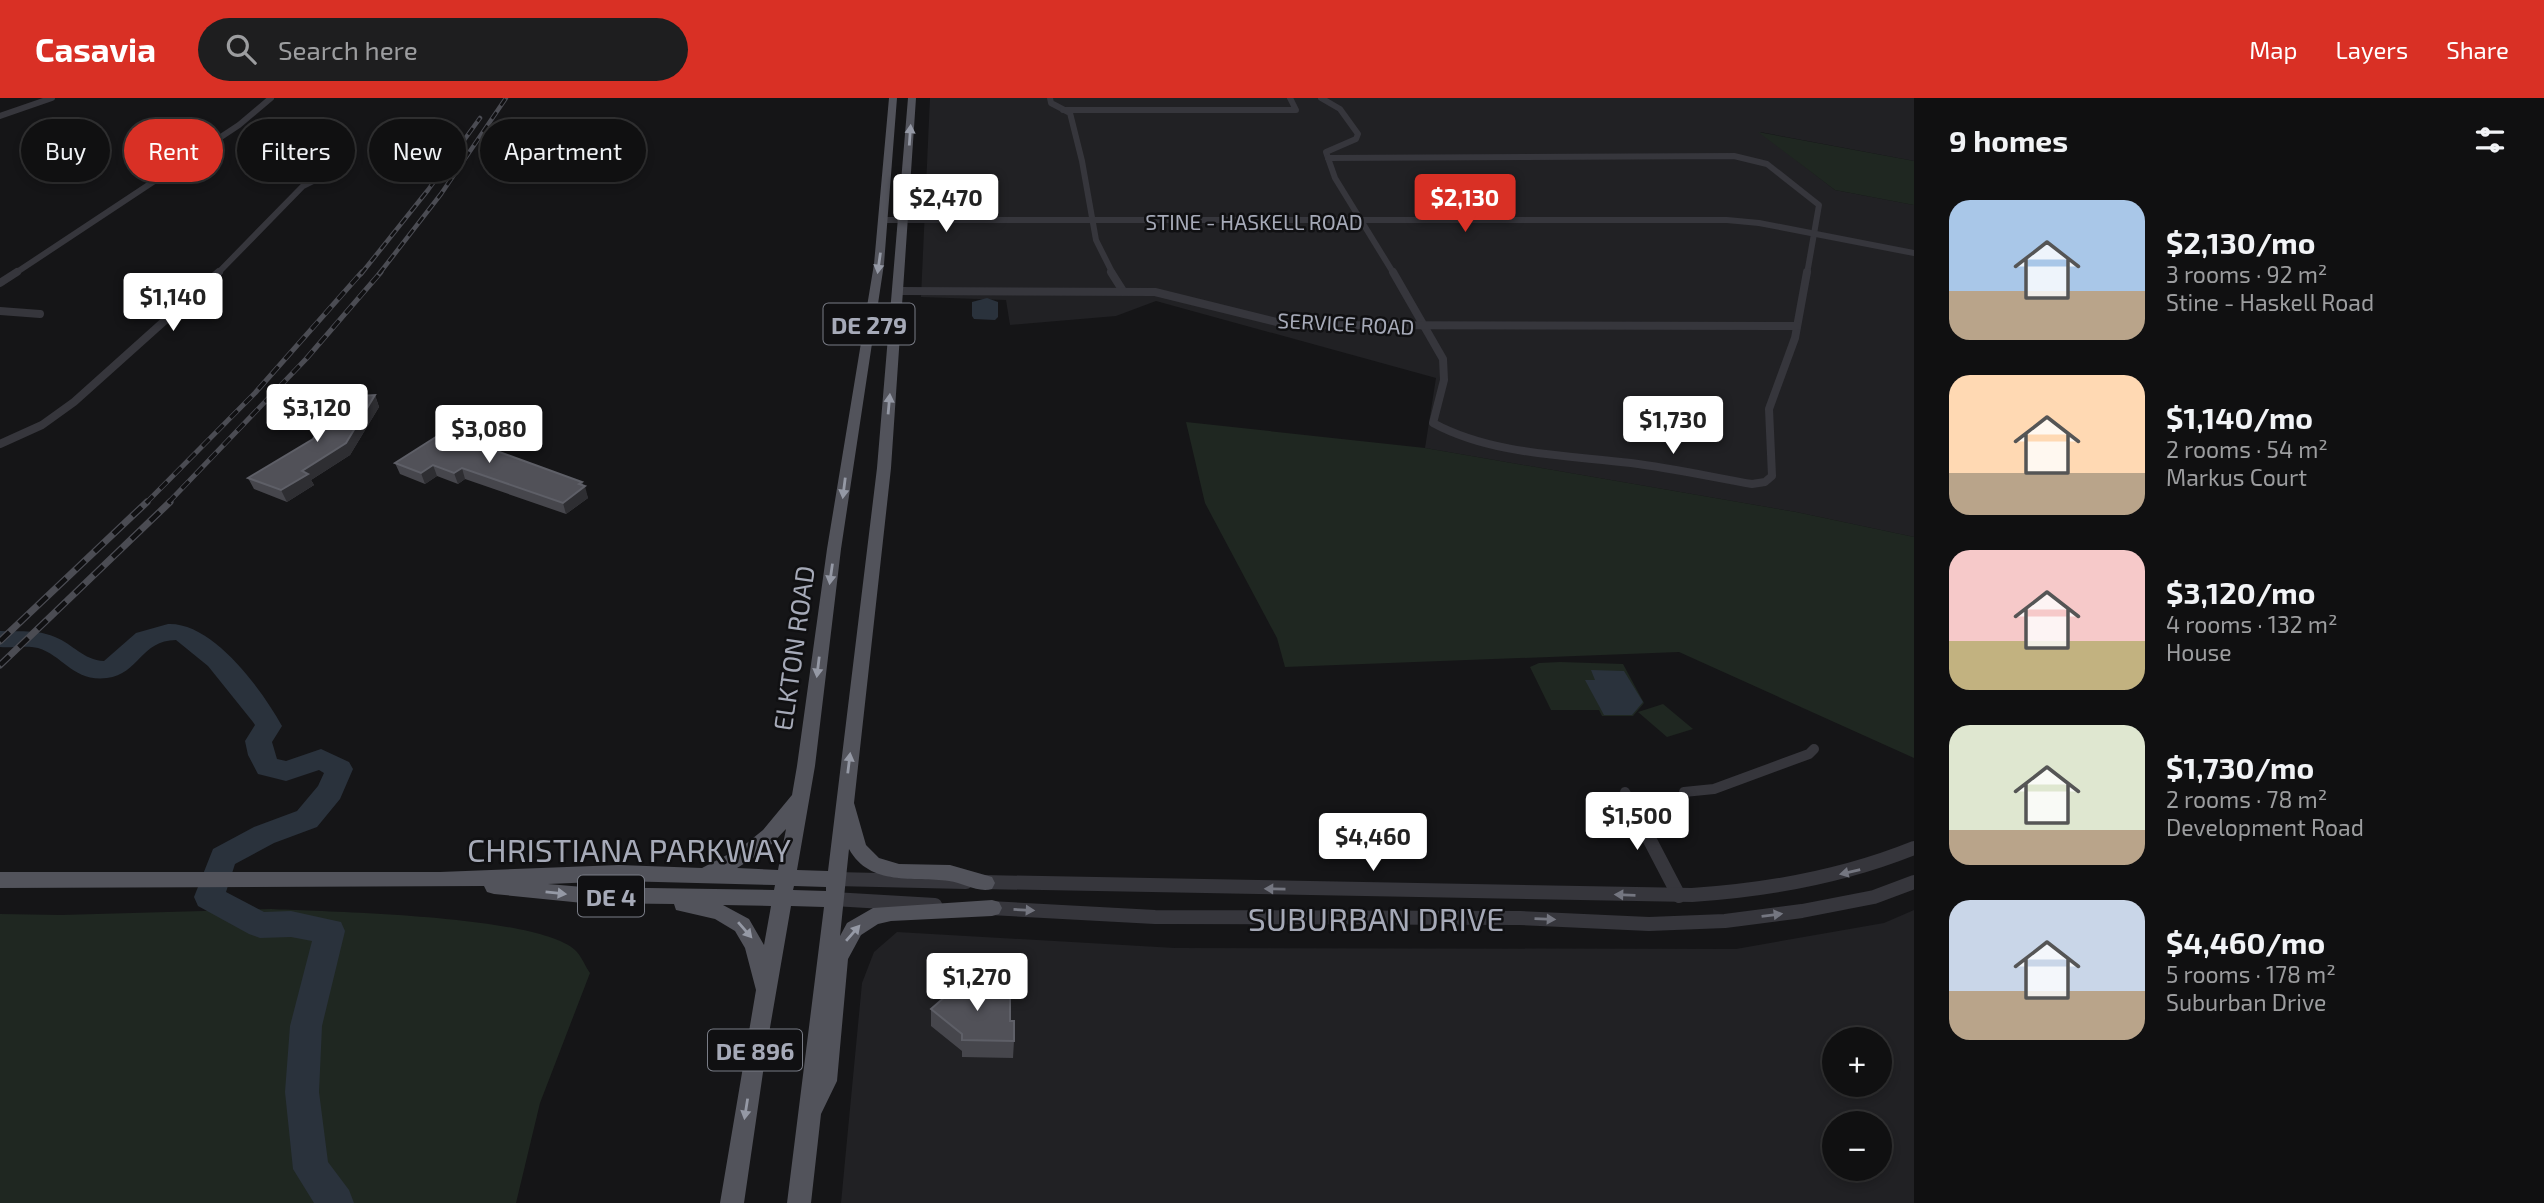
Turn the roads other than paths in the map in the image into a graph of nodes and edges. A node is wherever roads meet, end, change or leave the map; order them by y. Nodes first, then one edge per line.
1 (52, 98) edge
2 (271, 98) edge
3 (892, 98) edge
4 (912, 98) edge
5 (1050, 98) edge
6 (1290, 98) edge
7 (1321, 98) edge
8 (1063, 110) junction
9 (0, 116) edge
10 (1328, 158) junction
11 (311, 182) edge
12 (884, 220) junction
13 (904, 220) junction
14 (1093, 221) junction
15 (1362, 221) junction
16 (1815, 233) junction
17 (1914, 253) edge
18 (0, 283) edge
19 (898, 291) junction
20 (1123, 291) junction
21 (0, 311) edge
22 (40, 314) dead end
23 (1797, 326) junction
24 (1427, 327) junction
25 (0, 444) edge
26 (1814, 749) dead end
27 (801, 791) junction
28 (1625, 792) dead end
29 (1684, 792) dead end
30 (844, 797) junction
31 (1914, 848) edge
32 (694, 874) junction
33 (0, 880) edge
34 (440, 880) junction
35 (1914, 881) edge
36 (985, 883) junction
37 (786, 887) junction
38 (834, 889) junction
39 (636, 896) junction
40 (1679, 896) junction
41 (992, 908) junction
42 (765, 994) junction
43 (809, 1114) junction
44 (732, 1203) edge
45 (799, 1203) edge

1 - 9 street
2 - 18 street
3 - 12 main road, ELKTON ROAD / DE 279
13 -> 4 main road, DE 279
5 - 8 street
6 - 8 street
7 - 10 street
8 - 14 street
10 - 15 street
10 - 16 street
11 - 25 street
12 - 13 street, STINE - HASKELL ROAD
12 -> 27 main road, ELKTON ROAD / DE 279
13 - 14 street, STINE - HASKELL ROAD
13 - 19 main road, DE 279
14 - 15 street, STINE - HASKELL ROAD
14 - 20 street
15 - 16 street, STINE - HASKELL ROAD
15 - 24 street
16 - 17 street, STINE - HASKELL ROAD
16 - 23 street
19 - 20 street, SERVICE ROAD
30 -> 19 main road, DE 279
20 - 24 street, SERVICE ROAD
21 - 22 street
23 - 24 street, SERVICE ROAD
23 - 24 street
26 - 29 street
27 - 32 main road
27 - 37 main road, ELKTON ROAD / DE 279
28 - 40 street
30 - 36 main road
30 - 38 main road, DE 279
31 -> 40 street, SUBURBAN DRIVE
32 - 34 main road, CHRISTIANA PARKWAY / DE 4
32 - 37 main road, CHRISTIANA PARKWAY / DE 4
33 - 34 main road, DE 4
34 -> 39 main road, CHRISTIANA PARKWAY / DE 4
41 -> 35 street, SUBURBAN DRIVE
36 - 38 street, SUBURBAN DRIVE
40 -> 36 street, SUBURBAN DRIVE
37 - 38 main road, CHRISTIANA PARKWAY / DE 4
37 - 39 main road, CHRISTIANA PARKWAY / DE 4
37 - 42 main road, ELKTON ROAD / DE 896
38 - 41 street, SUBURBAN DRIVE
38 - 43 main road, DE 896
39 -> 42 main road
43 -> 41 main road
42 -> 44 main road, ELKTON ROAD / DE 896
43 - 45 main road, DE 896

